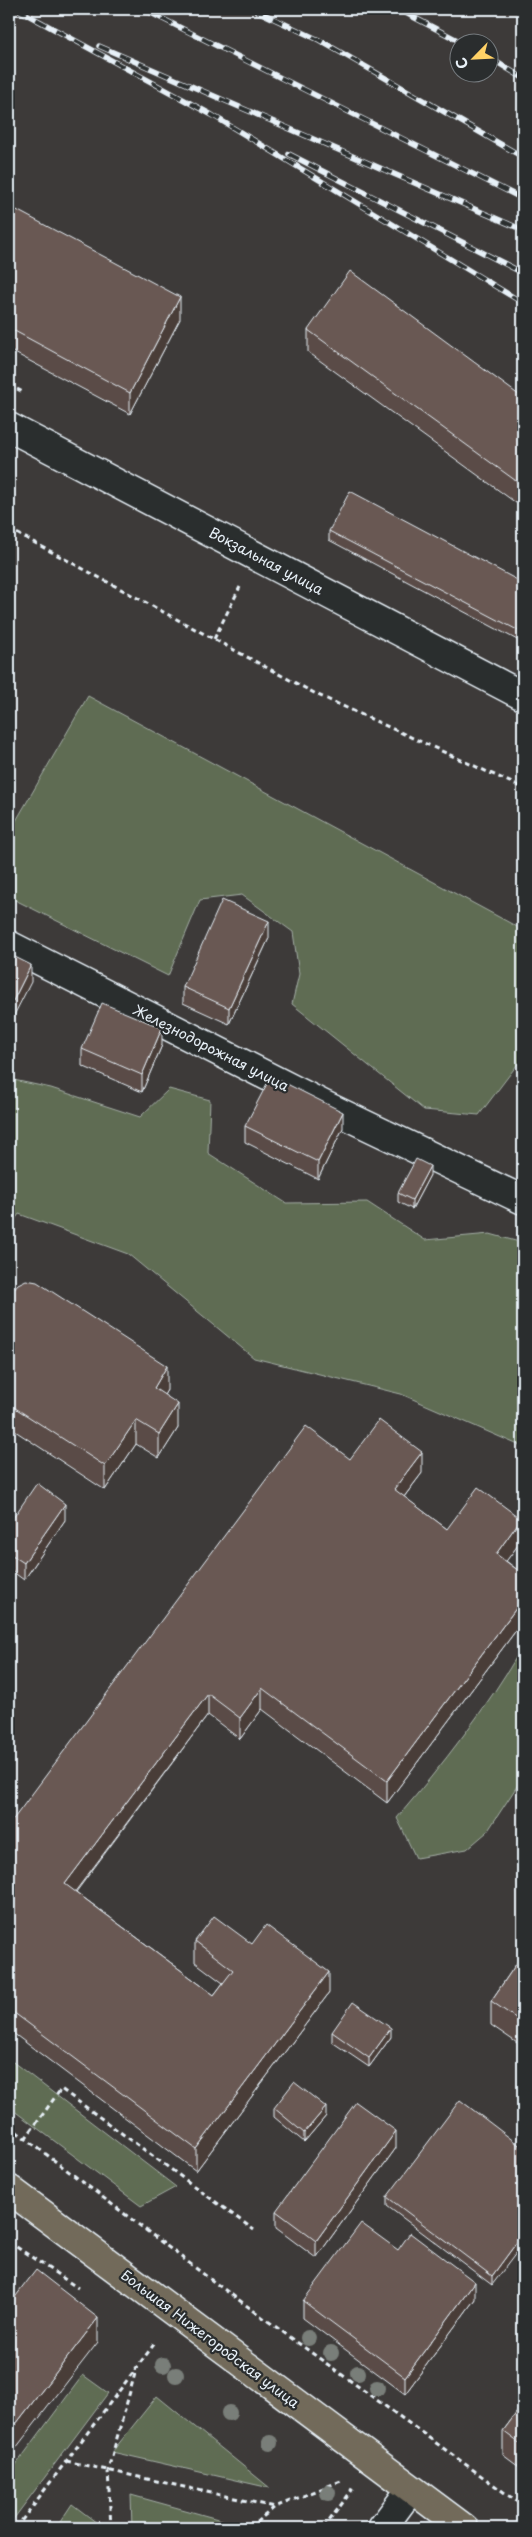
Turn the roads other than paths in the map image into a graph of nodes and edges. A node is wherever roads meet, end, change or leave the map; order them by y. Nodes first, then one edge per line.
1 (9, 427) edge
2 (523, 696) edge
3 (9, 945) edge
4 (523, 1200) edge
5 (9, 2188) edge
6 (410, 2489) junction
7 (382, 2528) edge
8 (464, 2528) edge

1 - 2 street, Вокзальная улица
3 - 4 street, Железнодорожная улица
5 - 6 main road, Большая Нижегородская улица
6 - 7 street
6 - 8 main road, Большая Нижегородская улица

